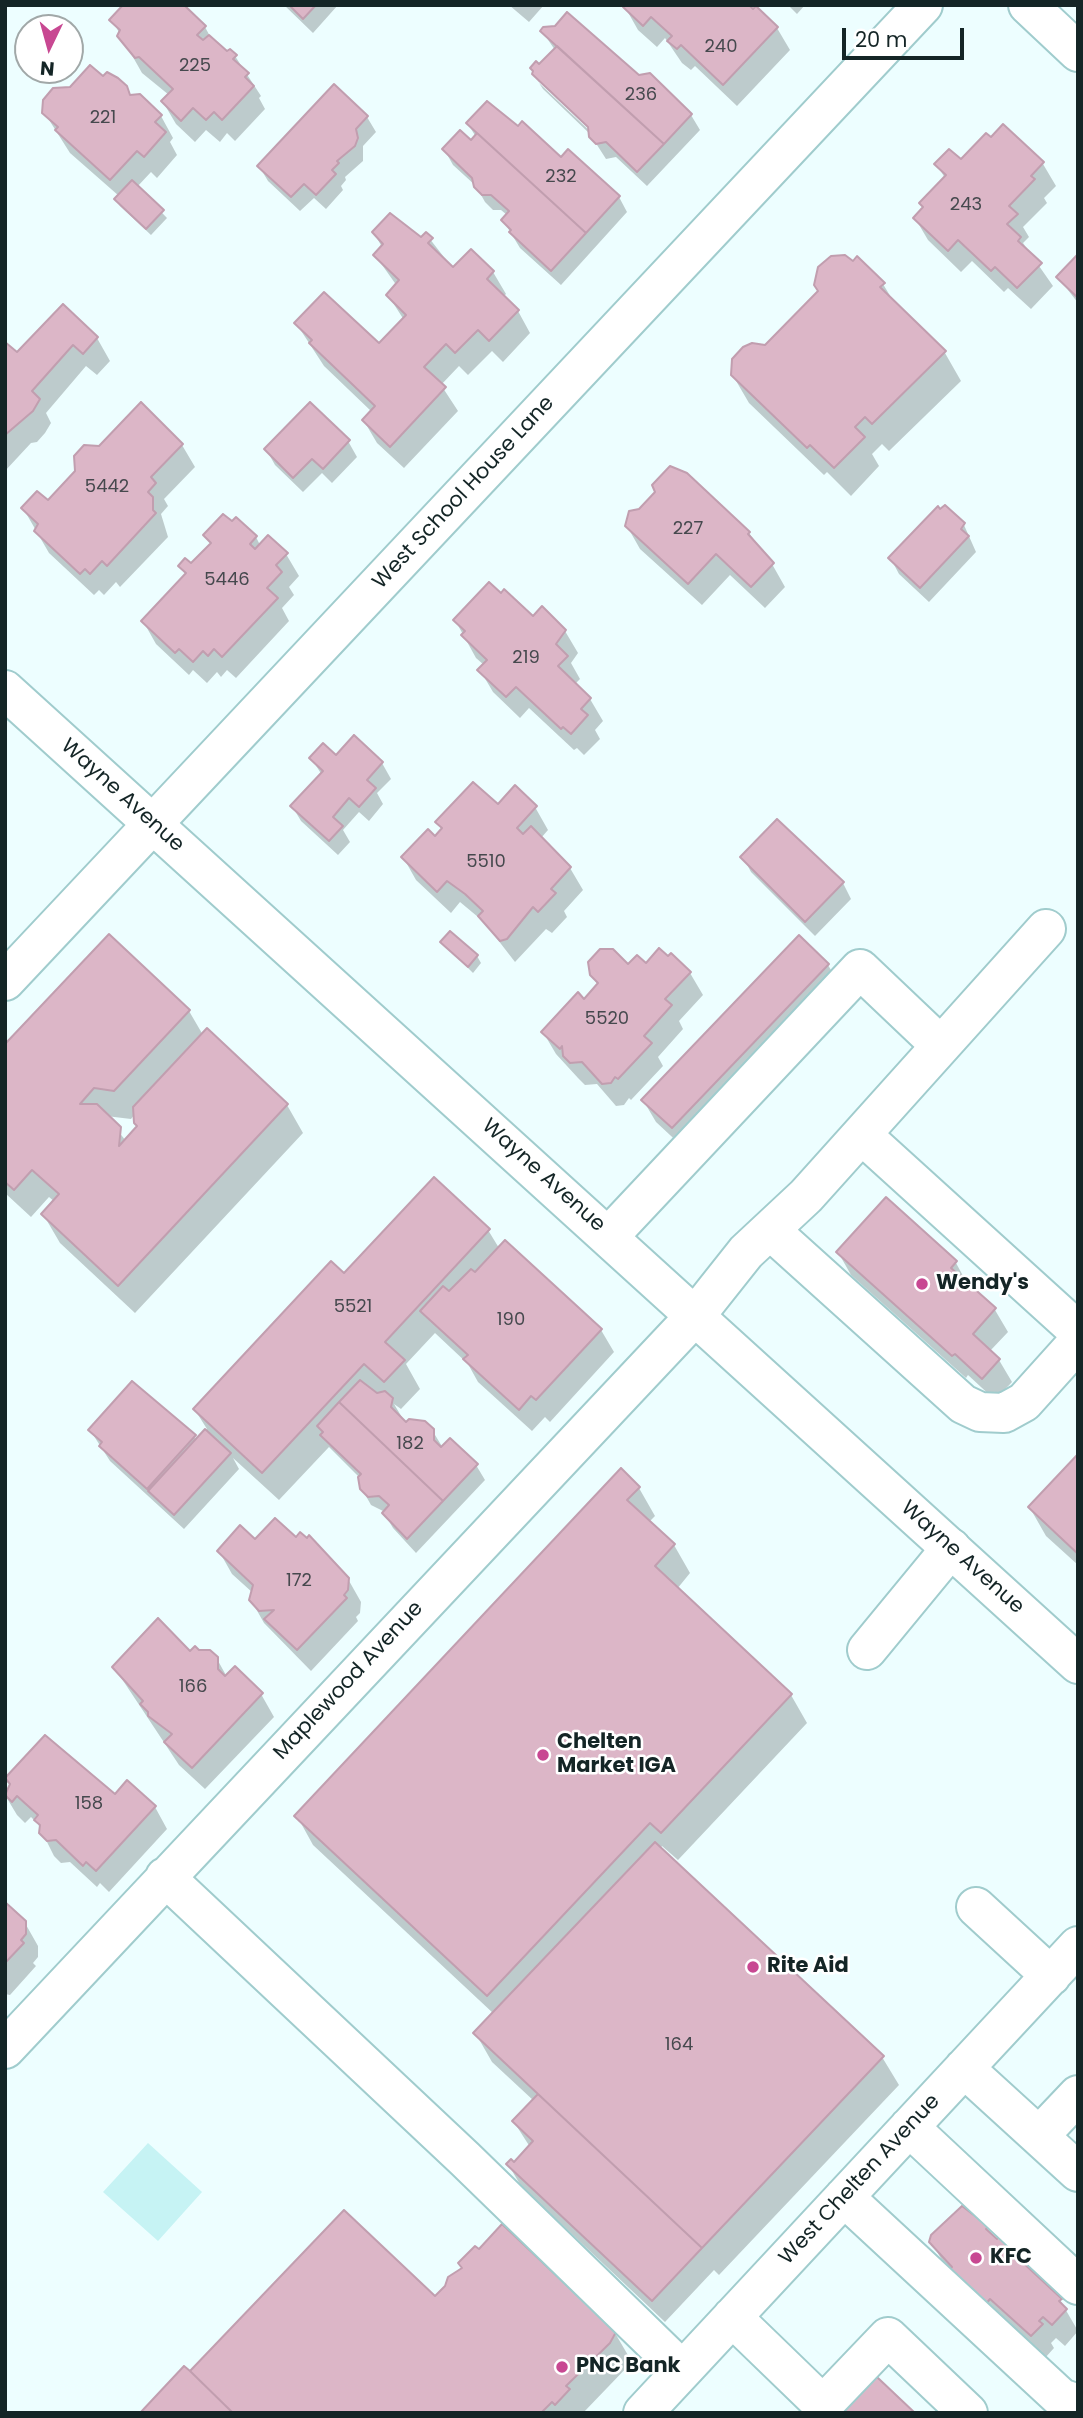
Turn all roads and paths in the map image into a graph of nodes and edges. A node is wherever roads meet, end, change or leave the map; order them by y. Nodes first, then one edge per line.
1 (923, 5) edge
2 (1028, 5) edge
3 (1078, 52) edge
4 (5, 690) edge
5 (152, 823) junction
6 (1046, 929) dead end
7 (5, 981) edge
8 (940, 1045) junction
9 (862, 1135) junction
10 (771, 1231) junction
11 (609, 1236) junction
12 (695, 1315) junction
13 (1078, 1331) edge
14 (1078, 1342) edge
15 (951, 1548) junction
16 (867, 1650) dead end
17 (1078, 1664) edge
18 (165, 1877) junction
19 (976, 1907) dead end
20 (1078, 1946) edge
21 (1051, 1976) junction
22 (5, 2049) edge
23 (964, 2068) junction
24 (1078, 2095) edge
25 (909, 2127) junction
26 (1040, 2136) junction
27 (1078, 2172) edge
28 (844, 2197) junction
29 (1078, 2285) edge
30 (732, 2317) junction
31 (682, 2370) junction
32 (1078, 2404) edge
33 (643, 2413) edge
34 (968, 2413) edge

1 - 5 street, West School House Lane
2 - 3 street
4 - 5 street, Wayne Avenue
5 - 7 street, West School House Lane
5 - 11 street, Wayne Avenue
6 - 8 street, Maplewood Avenue
8 - 9 street, Maplewood Avenue
8 - 11 street
9 - 10 street, Maplewood Avenue
9 - 13 street
10 - 12 street, Maplewood Avenue
10 - 14 street
11 - 12 street, Wayne Avenue
12 - 15 street, Wayne Avenue
12 - 18 street, Maplewood Avenue
15 - 16 street
15 - 17 street, Wayne Avenue
18 - 22 street, Maplewood Avenue
18 - 31 street
19 - 21 street
20 - 21 street, West Chelten Avenue
21 - 23 street, West Chelten Avenue
23 - 25 street, West Chelten Avenue
23 - 26 street
24 - 26 street
25 - 28 street, West Chelten Avenue
25 - 29 street
26 - 27 street
28 - 30 street, West Chelten Avenue
28 - 32 street
30 - 31 street, West Chelten Avenue
30 - 34 street
31 - 33 street, West Chelten Avenue

